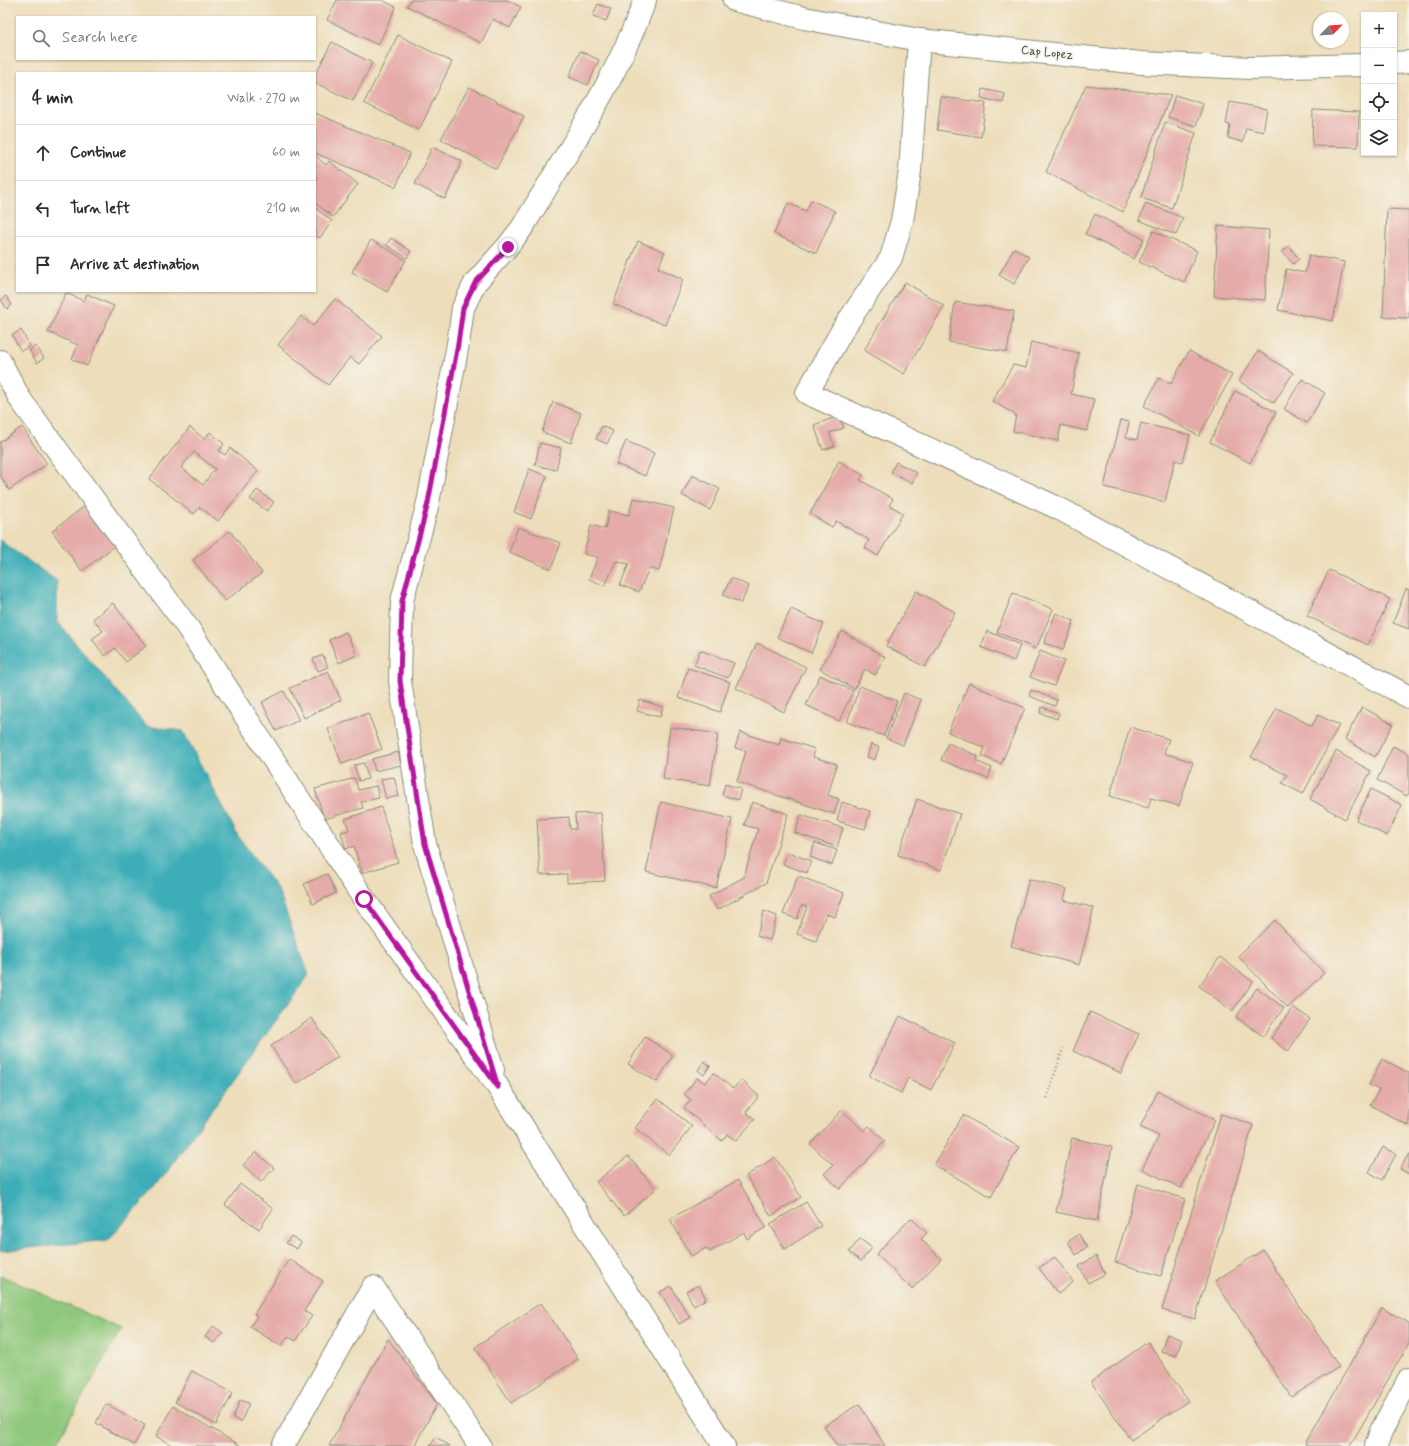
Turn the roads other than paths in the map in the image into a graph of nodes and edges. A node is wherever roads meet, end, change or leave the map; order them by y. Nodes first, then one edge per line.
1 (646, 0) edge
2 (734, 0) edge
3 (919, 40) junction
4 (1409, 62) edge
5 (1397, 63) edge
6 (1361, 65) edge
7 (0, 361) edge
8 (1409, 696) edge
9 (498, 1087) junction
10 (1409, 1379) edge
11 (283, 1446) edge
12 (480, 1446) edge
13 (724, 1446) edge
14 (1376, 1446) edge

1 - 9 street
2 - 3 street, Cap Lopez
3 - 6 street, Cap Lopez
3 - 8 street
4 - 5 street
7 - 9 street
9 - 13 street
10 - 14 street
11 - 12 street

